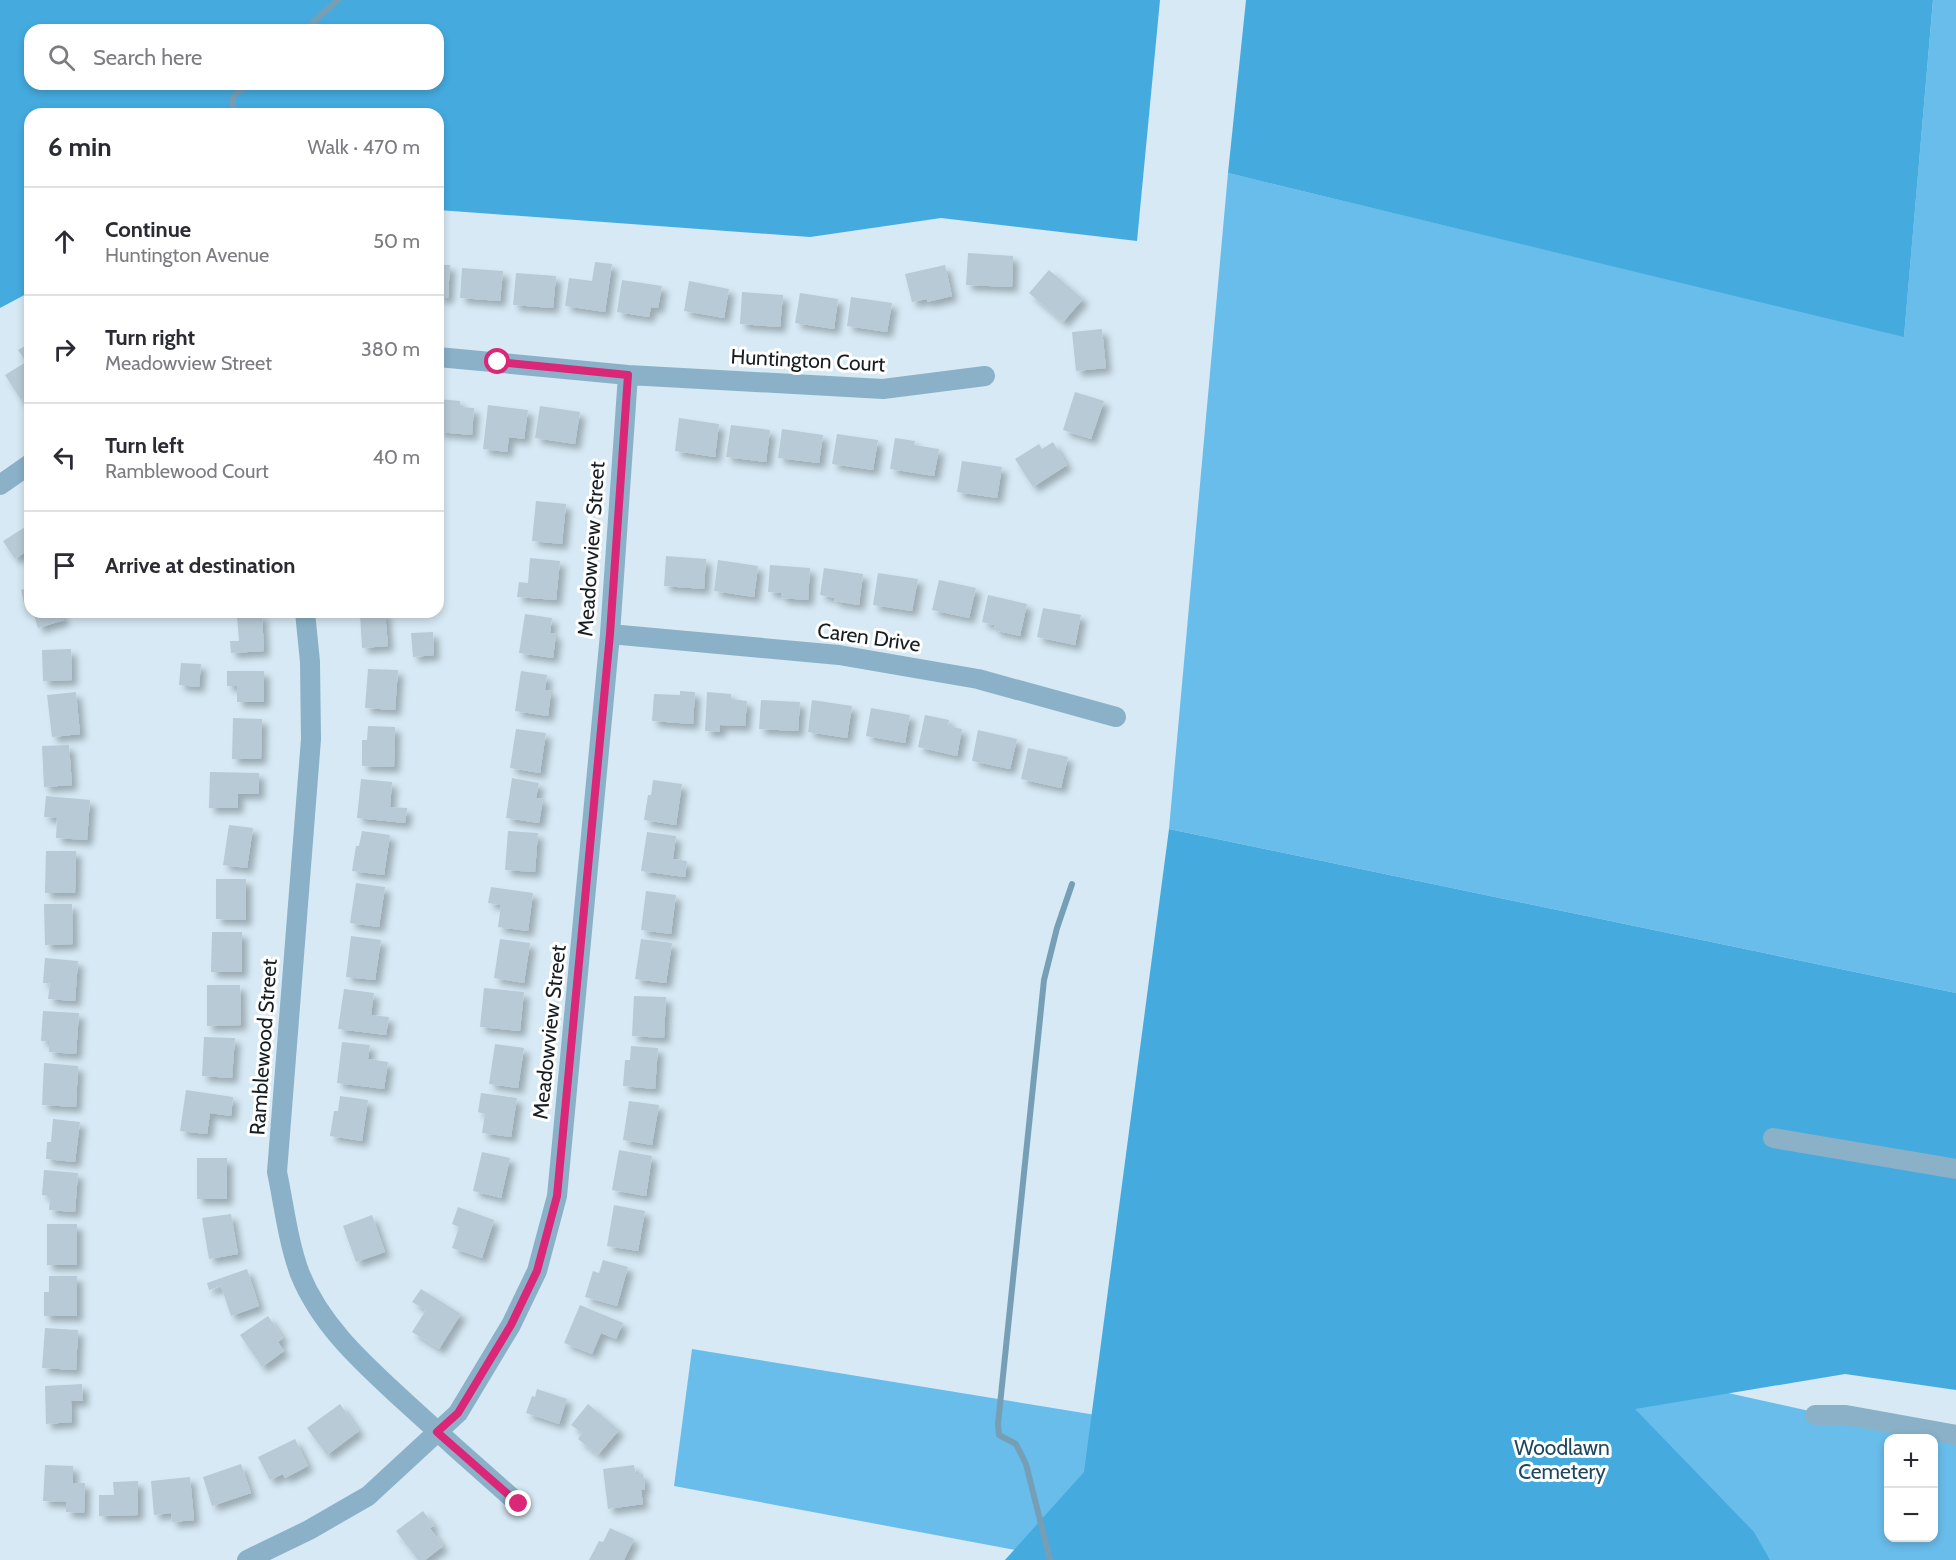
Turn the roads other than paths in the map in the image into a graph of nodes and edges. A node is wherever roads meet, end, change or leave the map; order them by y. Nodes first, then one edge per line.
1 (444, 358) edge
2 (628, 375) junction
3 (985, 376) dead end
4 (24, 468) edge
5 (0, 485) edge
6 (306, 618) edge
7 (610, 634) junction
8 (1116, 717) dead end
9 (1773, 1138) dead end
10 (1956, 1169) edge
11 (1815, 1415) dead end
12 (437, 1432) junction
13 (1956, 1435) edge
14 (519, 1504) dead end
15 (248, 1560) edge

1 - 2 street, Huntington Court
2 - 3 street, Huntington Court
2 - 7 street, Meadowview Street
4 - 5 street
6 - 12 street, Ramblewood Street
7 - 8 street, Caren Drive
7 - 12 street, Meadowview Street
9 - 10 street
11 - 13 street
12 - 14 street, Ramblewood Street
12 - 15 street, Meadowview Street

